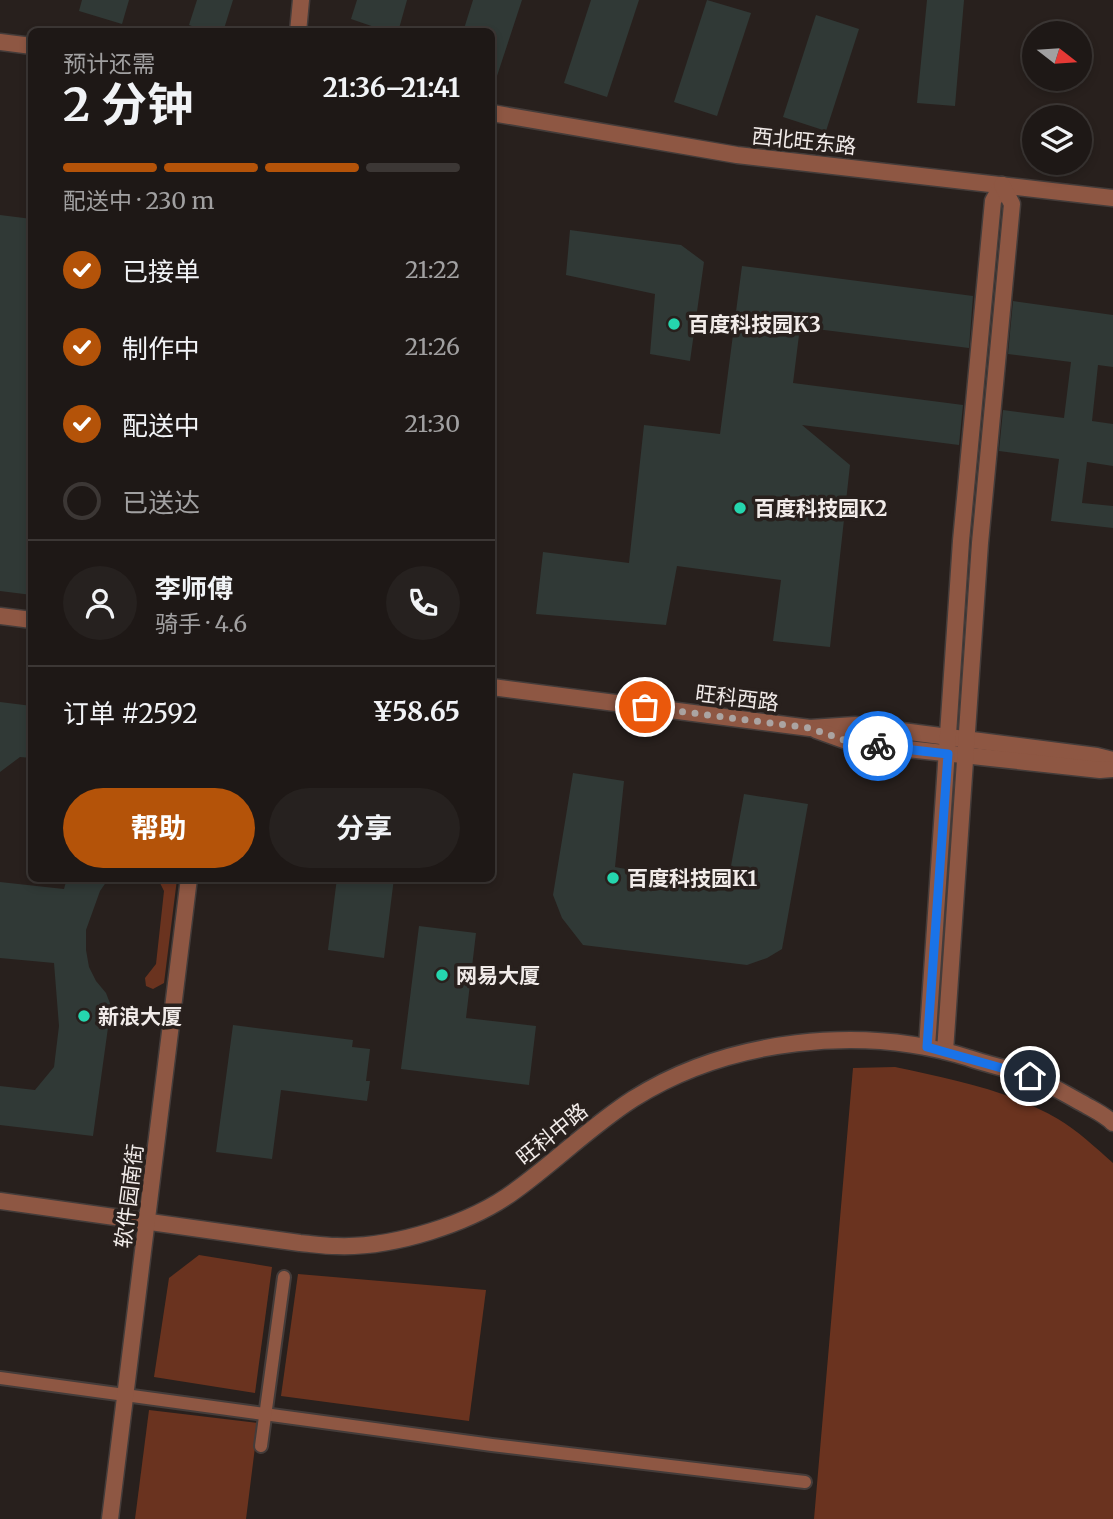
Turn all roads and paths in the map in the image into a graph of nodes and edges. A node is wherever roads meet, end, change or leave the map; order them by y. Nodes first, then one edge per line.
1 (301, 0) edge
2 (298, 28) edge
3 (0, 42) edge
4 (28, 46) edge
5 (495, 114) edge
6 (1002, 185) junction
7 (1113, 198) edge
8 (0, 616) edge
9 (28, 620) edge
10 (495, 687) edge
11 (810, 728) junction
12 (949, 736) junction
13 (966, 747) junction
14 (948, 754) junction
15 (1113, 760) edge
16 (1113, 769) edge
17 (189, 882) edge
18 (927, 1047) junction
19 (944, 1051) junction
20 (1113, 1123) edge
21 (0, 1201) edge
22 (146, 1223) junction
23 (284, 1278) dead end
24 (0, 1378) edge
25 (125, 1394) junction
26 (265, 1413) junction
27 (261, 1446) dead end
28 (805, 1482) dead end
29 (110, 1519) edge

1 - 2 street
3 - 4 street
5 - 6 street, 西北旺东路
6 - 7 street, 西北旺东路
6 - 12 street
6 - 13 street
8 - 9 street
10 - 11 street, 旺科西路
11 - 12 street
11 - 14 street
12 - 13 street
12 - 14 street
13 - 14 street
13 - 15 street
13 - 16 street
13 - 19 street
14 - 18 street
17 - 22 street, 软件园南街
18 - 19 street, 旺科中路
18 - 22 street, 旺科中路
19 - 20 street, 旺科中路
21 - 22 street, 旺科中路
22 - 25 street, 软件园南街
23 - 26 street
24 - 25 street
25 - 26 street
25 - 29 street, 软件园南街
26 - 27 street
26 - 28 street

